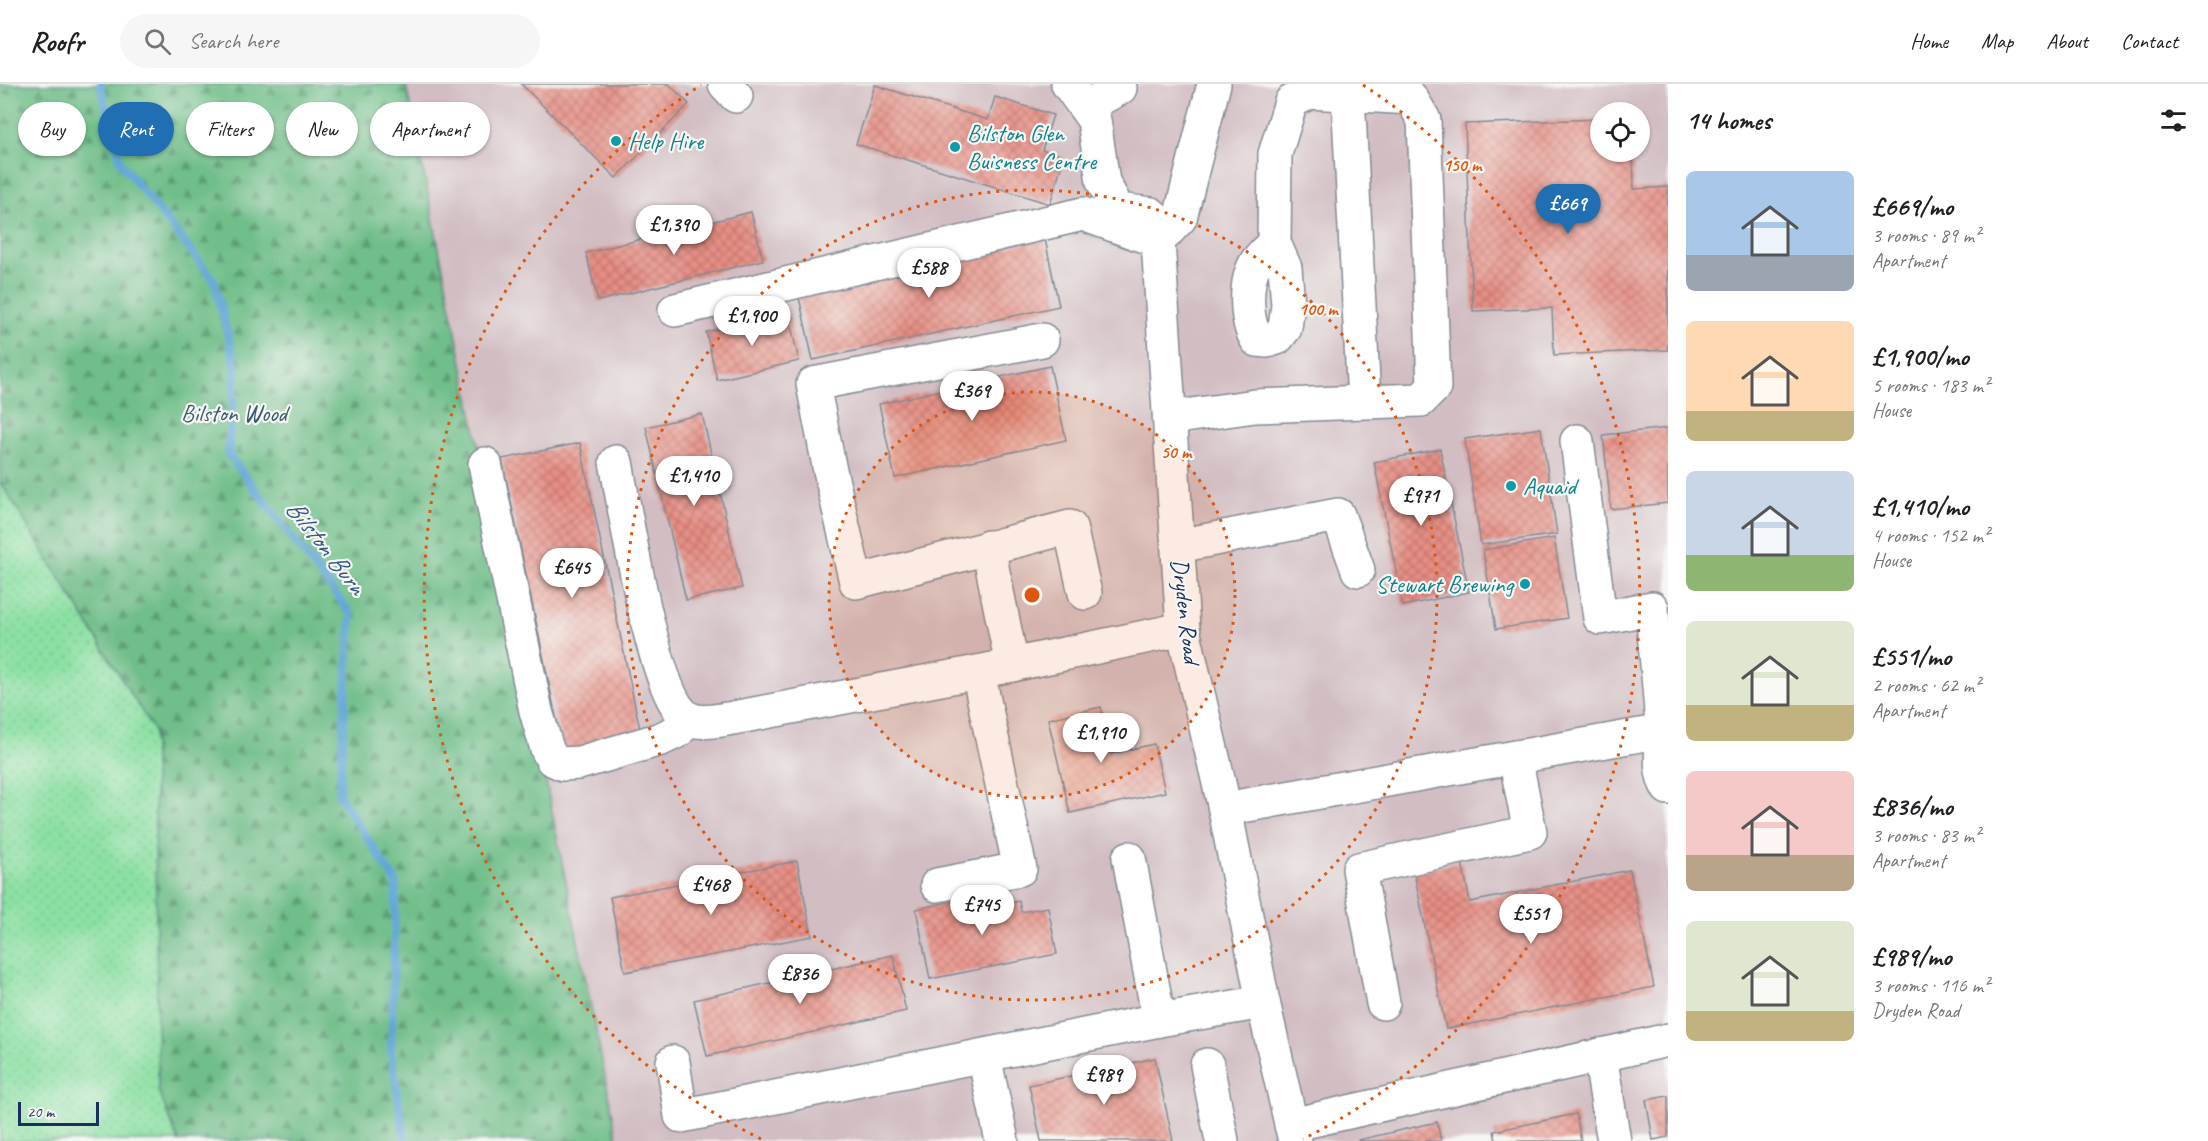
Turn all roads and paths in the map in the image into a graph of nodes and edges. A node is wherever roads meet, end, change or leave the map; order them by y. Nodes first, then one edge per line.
1 (1214, 84) edge
2 (1120, 88) dead end
3 (1076, 95) edge
4 (1348, 95) junction
5 (1169, 229) junction
6 (1274, 243) dead end
7 (675, 310) dead end
8 (1042, 340) dead end
9 (1364, 401) junction
10 (1170, 418) junction
11 (1577, 441) dead end
12 (616, 462) dead end
13 (485, 464) dead end
14 (1178, 546) junction
15 (988, 547) junction
16 (1358, 570) dead end
17 (1085, 593) dead end
18 (1183, 629) junction
19 (1012, 665) junction
20 (978, 672) junction
21 (687, 718) junction
22 (1665, 730) edge
23 (1515, 757) junction
24 (1668, 788) edge
25 (1225, 809) junction
26 (1129, 858) dead end
27 (937, 885) dead end
28 (1263, 1002) junction
29 (1383, 1003) dead end
30 (1159, 1020) junction
31 (1668, 1040) edge
32 (1600, 1055) junction
33 (984, 1056) junction
34 (673, 1062) dead end
35 (1207, 1065) dead end
36 (1293, 1133) edge
37 (1002, 1141) edge
38 (1222, 1141) edge
39 (1614, 1141) edge

1 - 5 street, Dryden Road
2 - 3 street
3 - 5 street
4 - 6 street
4 - 9 street
4 - 9 street
5 - 7 street
5 - 10 street, Dryden Road
8 - 15 street
9 - 10 street
10 - 14 street, Dryden Road
11 - 22 street
12 - 21 street
13 - 21 street
14 - 16 street
14 - 18 street, Dryden Road
15 - 17 street
15 - 19 street
18 - 19 street
18 - 25 street, Dryden Road
19 - 20 street
20 - 21 street
20 - 27 street
22 - 23 street
22 - 24 street
23 - 25 street
23 - 29 street
25 - 28 street, Dryden Road
26 - 30 street
28 - 30 street
28 - 36 street, Dryden Road
30 - 33 street
31 - 32 street
32 - 36 street
32 - 39 street
33 - 34 street
33 - 37 street
35 - 38 street

